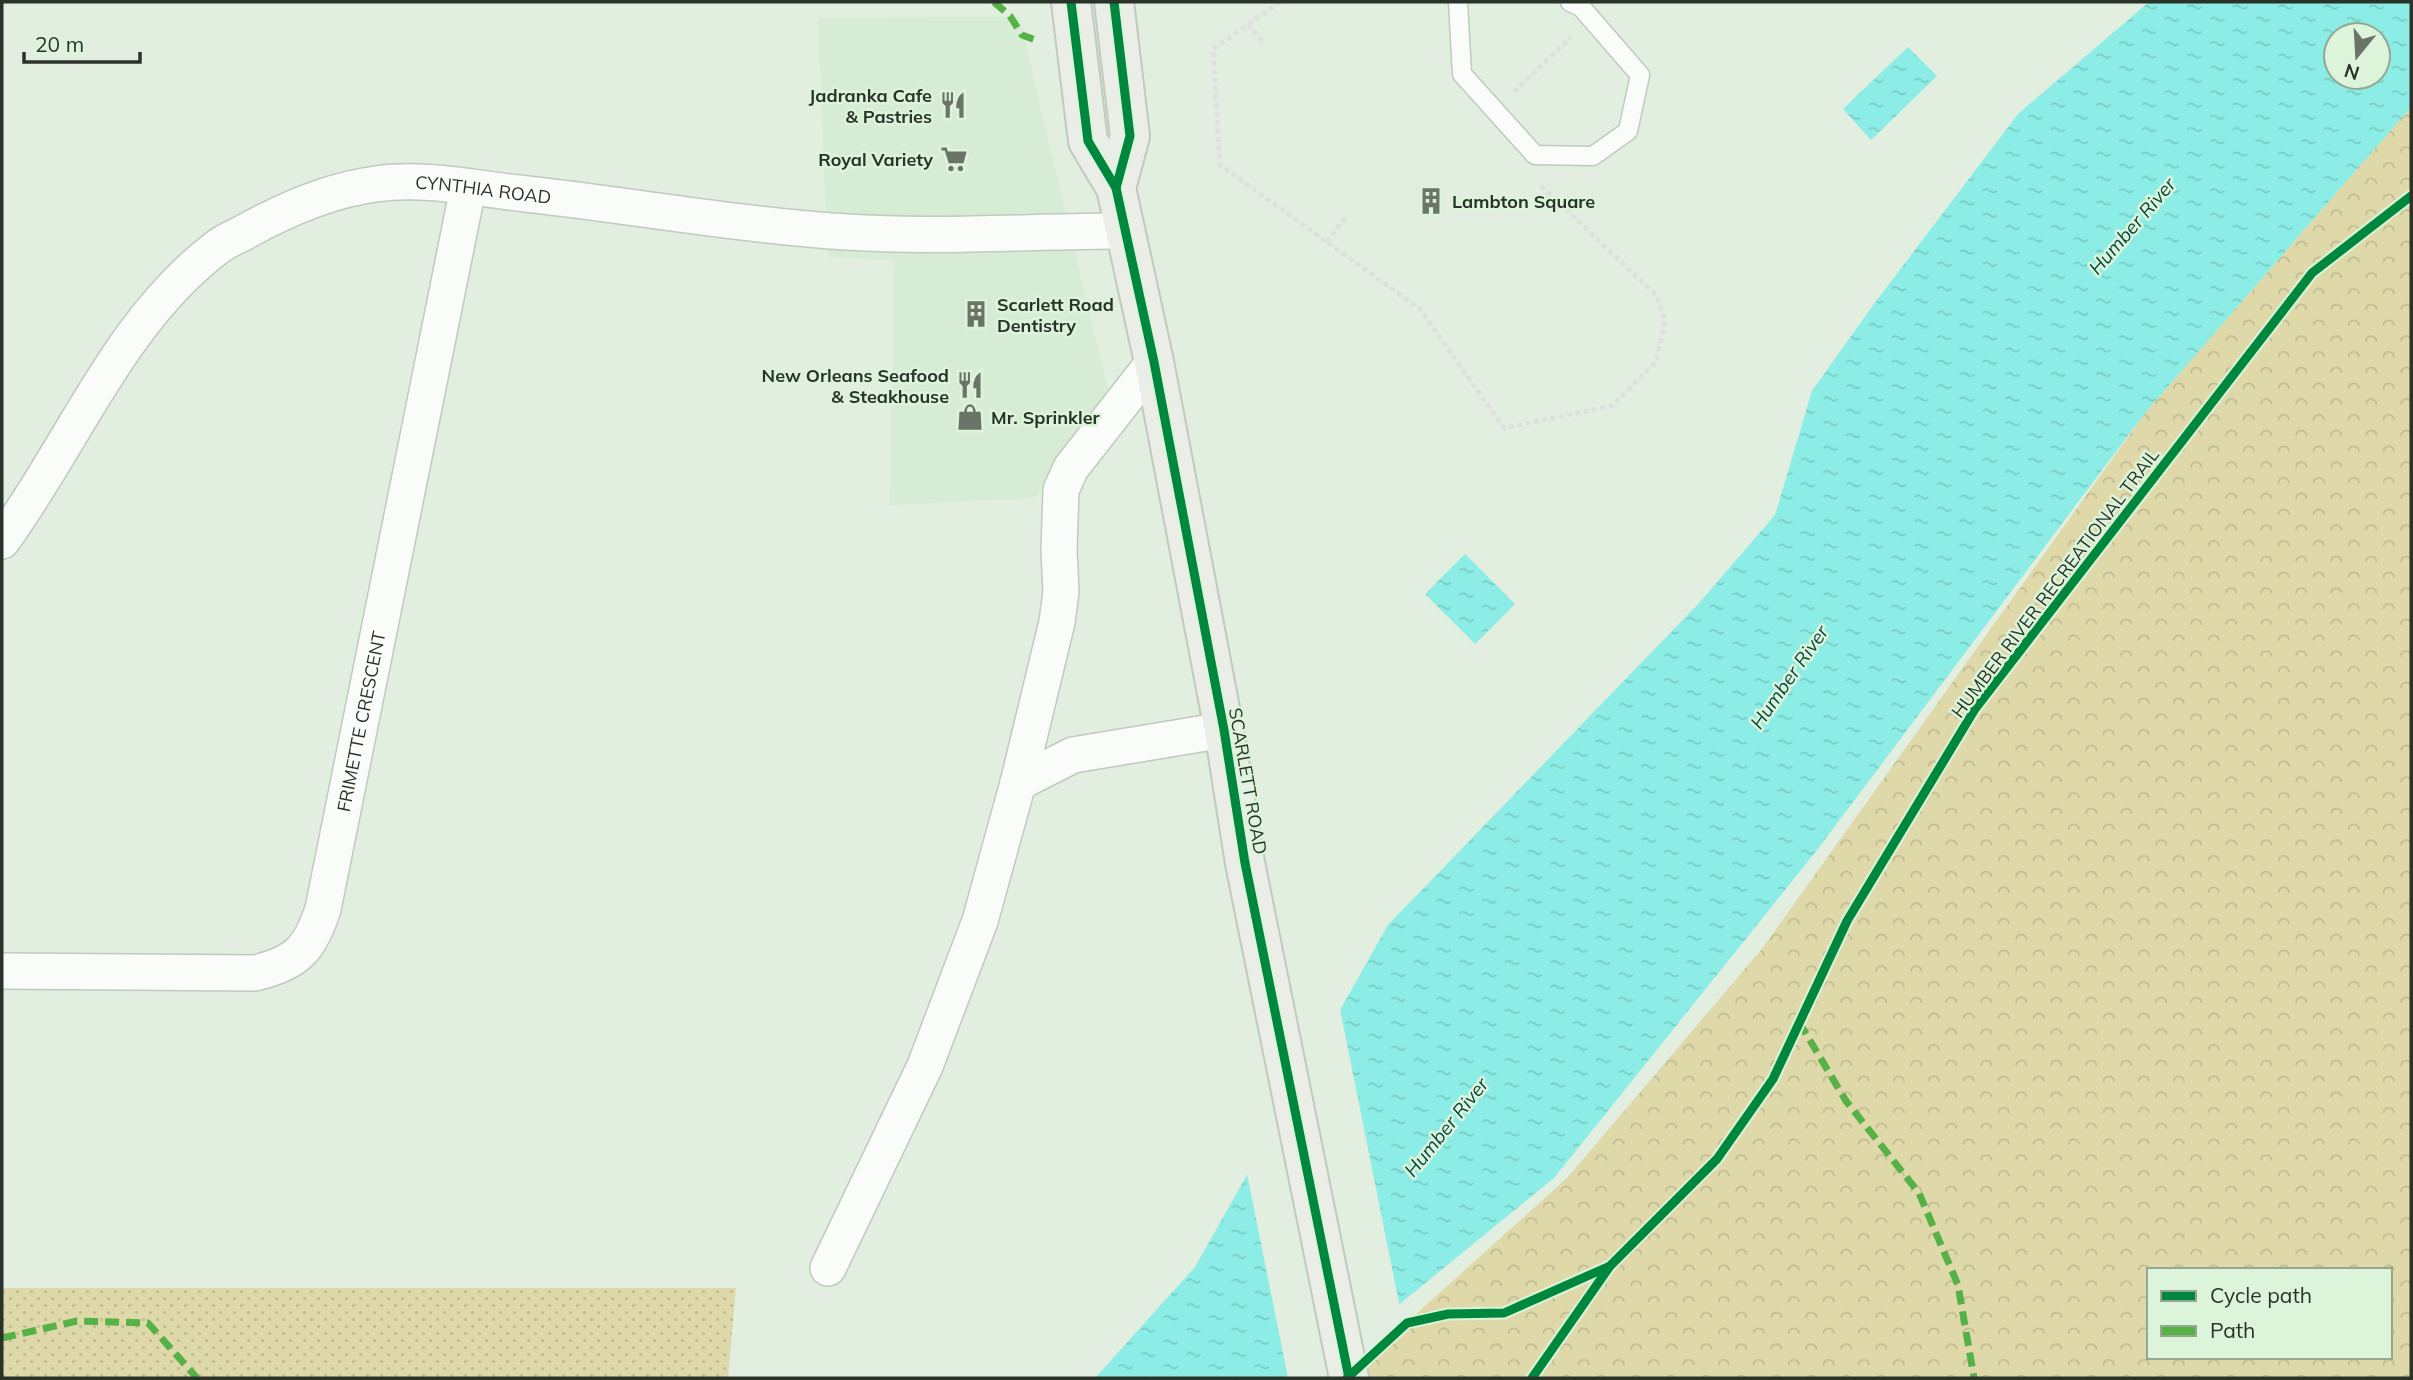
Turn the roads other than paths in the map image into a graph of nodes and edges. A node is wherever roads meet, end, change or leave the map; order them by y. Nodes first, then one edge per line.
1 (1071, 2) edge
2 (1114, 2) edge
3 (1458, 2) edge
4 (1570, 2) edge
5 (468, 187) junction
6 (1116, 188) junction
7 (1126, 231) junction
8 (1154, 362) junction
9 (2, 541) edge
10 (1224, 730) junction
11 (1018, 783) junction
12 (2, 971) edge
13 (828, 1268) dead end
14 (1349, 1378) edge

1 - 6 main road, SCARLETT ROAD
2 - 6 main road, SCARLETT ROAD
3 - 4 lane
5 - 7 street, CYNTHIA ROAD
5 - 9 street, CYNTHIA ROAD
5 - 12 street, FRIMETTE CRESCENT
6 - 7 main road, SCARLETT ROAD
7 - 8 main road, SCARLETT ROAD
8 - 10 main road, SCARLETT ROAD
8 - 11 street
10 - 11 street, SCARLETT ROAD
10 - 14 main road, SCARLETT ROAD
11 - 13 street

